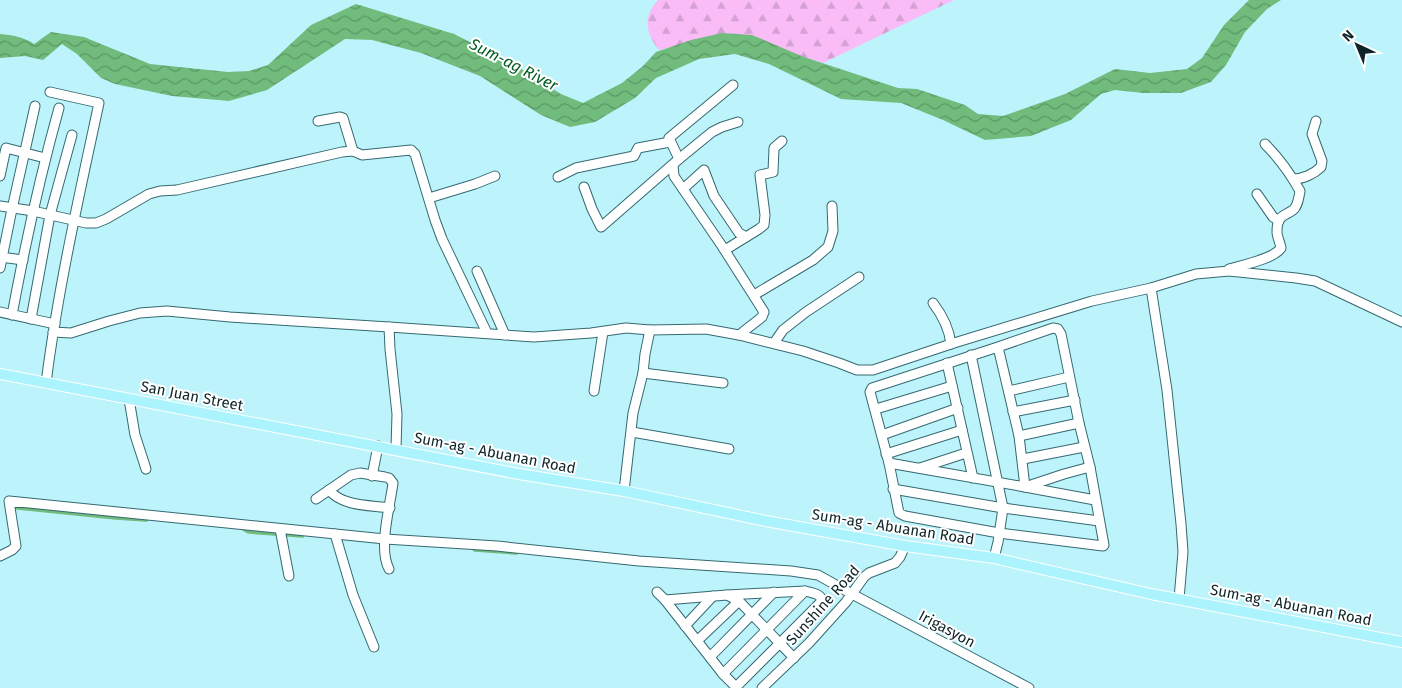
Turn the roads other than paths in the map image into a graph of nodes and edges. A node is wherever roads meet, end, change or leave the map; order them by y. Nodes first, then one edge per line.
1 (733, 85) dead end
2 (50, 92) dead end
3 (35, 106) dead end
4 (59, 108) dead end
5 (318, 121) dead end
6 (1316, 121) dead end
7 (738, 122) dead end
8 (72, 136) dead end
9 (782, 141) dead end
10 (670, 142) junction
11 (1265, 144) dead end
12 (24, 152) junction
13 (353, 152) junction
14 (45, 158) junction
15 (676, 162) junction
16 (0, 176) edge
17 (495, 176) dead end
18 (558, 177) dead end
19 (1293, 179) junction
20 (584, 187) dead end
21 (683, 190) junction
22 (1257, 194) dead end
23 (429, 198) junction
24 (0, 206) edge
25 (832, 206) dead end
26 (12, 208) junction
27 (33, 211) junction
28 (50, 215) junction
29 (74, 220) junction
30 (1279, 221) junction
31 (746, 237) junction
32 (725, 250) junction
33 (1, 258) edge
34 (22, 260) junction
35 (0, 268) edge
36 (477, 271) dead end
37 (1223, 271) junction
38 (859, 277) dead end
39 (1151, 288) junction
40 (754, 295) junction
41 (933, 303) dead end
42 (0, 312) edge
43 (12, 315) junction
44 (31, 319) junction
45 (1402, 322) edge
46 (389, 327) junction
47 (54, 328) junction
48 (650, 330) junction
49 (603, 332) junction
50 (487, 333) junction
51 (505, 335) junction
52 (739, 335) junction
53 (774, 343) junction
54 (951, 344) junction
55 (998, 347) junction
56 (971, 355) junction
57 (947, 363) junction
58 (644, 372) junction
59 (0, 374) edge
60 (1069, 377) junction
61 (46, 383) junction
62 (723, 383) dead end
63 (952, 386) junction
64 (594, 391) dead end
65 (1009, 391) junction
66 (129, 399) junction
67 (1075, 400) junction
68 (958, 408) junction
69 (876, 409) junction
70 (1013, 412) junction
71 (1079, 423) junction
72 (962, 430) junction
73 (632, 432) junction
74 (882, 435) junction
75 (1019, 436) junction
76 (378, 446) junction
77 (1084, 447) junction
78 (729, 448) dead end
79 (396, 449) junction
80 (966, 453) junction
81 (886, 454) junction
82 (1023, 459) junction
83 (889, 463) junction
84 (1090, 467) junction
85 (146, 469) dead end
86 (917, 469) junction
87 (372, 476) junction
88 (973, 478) junction
89 (999, 483) junction
90 (1025, 487) junction
91 (894, 489) junction
92 (329, 490) junction
93 (624, 491) junction
94 (316, 499) dead end
95 (1095, 500) junction
96 (390, 508) junction
97 (1003, 508) junction
98 (1099, 521) junction
99 (280, 533) junction
100 (999, 533) junction
101 (336, 537) junction
102 (384, 541) junction
103 (905, 546) junction
104 (0, 556) edge
105 (994, 558) junction
106 (389, 569) dead end
107 (289, 576) dead end
108 (658, 592) dead end
109 (774, 592) junction
110 (805, 592) junction
111 (852, 594) junction
112 (727, 595) junction
113 (713, 596) junction
114 (1179, 599) junction
115 (665, 600) junction
116 (739, 601) junction
117 (753, 615) junction
118 (685, 626) junction
119 (766, 629) junction
120 (697, 641) junction
121 (1402, 642) edge
122 (780, 643) junction
123 (374, 647) dead end
124 (710, 657) junction
125 (794, 658) junction
126 (723, 674) junction
127 (762, 688) edge
128 (1029, 688) edge

1 - 10 street
2 - 29 street
3 - 12 street
4 - 14 street
5 - 13 street
6 - 19 street
7 - 15 street
8 - 28 street
9 - 31 street
10 - 15 street
10 - 18 street
11 - 19 street
12 - 14 street
12 - 16 street
12 - 26 street
13 - 23 street
13 - 29 street
14 - 27 street
15 - 20 street
15 - 21 street
17 - 23 street
19 - 30 street
21 - 31 street
21 - 32 street
22 - 30 street
23 - 50 street
24 - 26 street
25 - 40 street
26 - 27 street
26 - 33 street
27 - 28 street
27 - 34 street
28 - 29 street
28 - 44 street
29 - 47 street
30 - 37 street
31 - 32 street
32 - 40 street
33 - 34 street
33 - 35 street
34 - 43 street
36 - 51 street
37 - 39 street
37 - 45 street
38 - 53 street
39 - 54 street
39 - 114 street
40 - 52 street
41 - 54 street
42 - 43 street
43 - 44 street
44 - 47 street
46 - 47 street
46 - 50 street
46 - 79 street
47 - 61 street
48 - 49 street
48 - 52 street
48 - 58 street
49 - 51 street
49 - 64 street
50 - 51 street
52 - 53 street
53 - 54 street
55 - 56 street
55 - 60 street
55 - 65 street
56 - 57 street
56 - 89 street
57 - 63 street
57 - 69 street
58 - 62 street
58 - 73 street
59 - 61 main road, San Juan Street
60 - 65 street
60 - 67 street
61 - 66 main road, San Juan Street
63 - 68 street
63 - 69 street
65 - 70 street
66 - 76 main road, San Juan Street
66 - 85 street
67 - 70 street
67 - 71 street
68 - 72 street
68 - 74 street
69 - 74 street
70 - 75 street
71 - 75 street
71 - 77 street
72 - 80 street
72 - 81 street
73 - 78 street
73 - 93 street
74 - 81 street
75 - 82 street
76 - 79 main road, Sum-ag - Abuanan Road
76 - 87 street
77 - 82 street
77 - 84 street
79 - 93 main road, Sum-ag - Abuanan Road
80 - 86 street
80 - 88 street
81 - 83 street
82 - 90 street
83 - 86 street
83 - 91 street
84 - 90 street
84 - 95 street
86 - 88 street
87 - 92 street
87 - 96 street
88 - 89 street
89 - 90 street
89 - 97 street
90 - 95 street
91 - 97 street
91 - 100 street
92 - 94 street
92 - 96 street
93 - 103 main road, Sum-ag - Abuanan Road
95 - 98 street
96 - 102 street
97 - 98 street
97 - 100 street
98 - 100 street
99 - 101 street, Irigasyon
99 - 104 street, Irigasyon
99 - 107 street
100 - 105 street
101 - 102 street, Irigasyon
101 - 123 street
102 - 106 street
102 - 111 street, Irigasyon
103 - 105 main road, Sum-ag - Abuanan Road
103 - 111 street, Sunshine Road
105 - 114 main road, Sum-ag - Abuanan Road
108 - 115 street
109 - 110 street
109 - 112 street
109 - 117 street
110 - 119 street
110 - 122 street
111 - 125 street, Sunshine Road
111 - 128 street, Irigasyon
112 - 113 street
112 - 116 street
113 - 115 street
113 - 118 street
114 - 121 main road, Sum-ag - Abuanan Road
115 - 118 street
116 - 117 street
116 - 120 street
117 - 119 street
117 - 124 street
118 - 120 street
119 - 122 street
119 - 126 street
120 - 124 street
122 - 125 street
122 - 126 street
124 - 126 street
125 - 127 street, Sunshine Road

